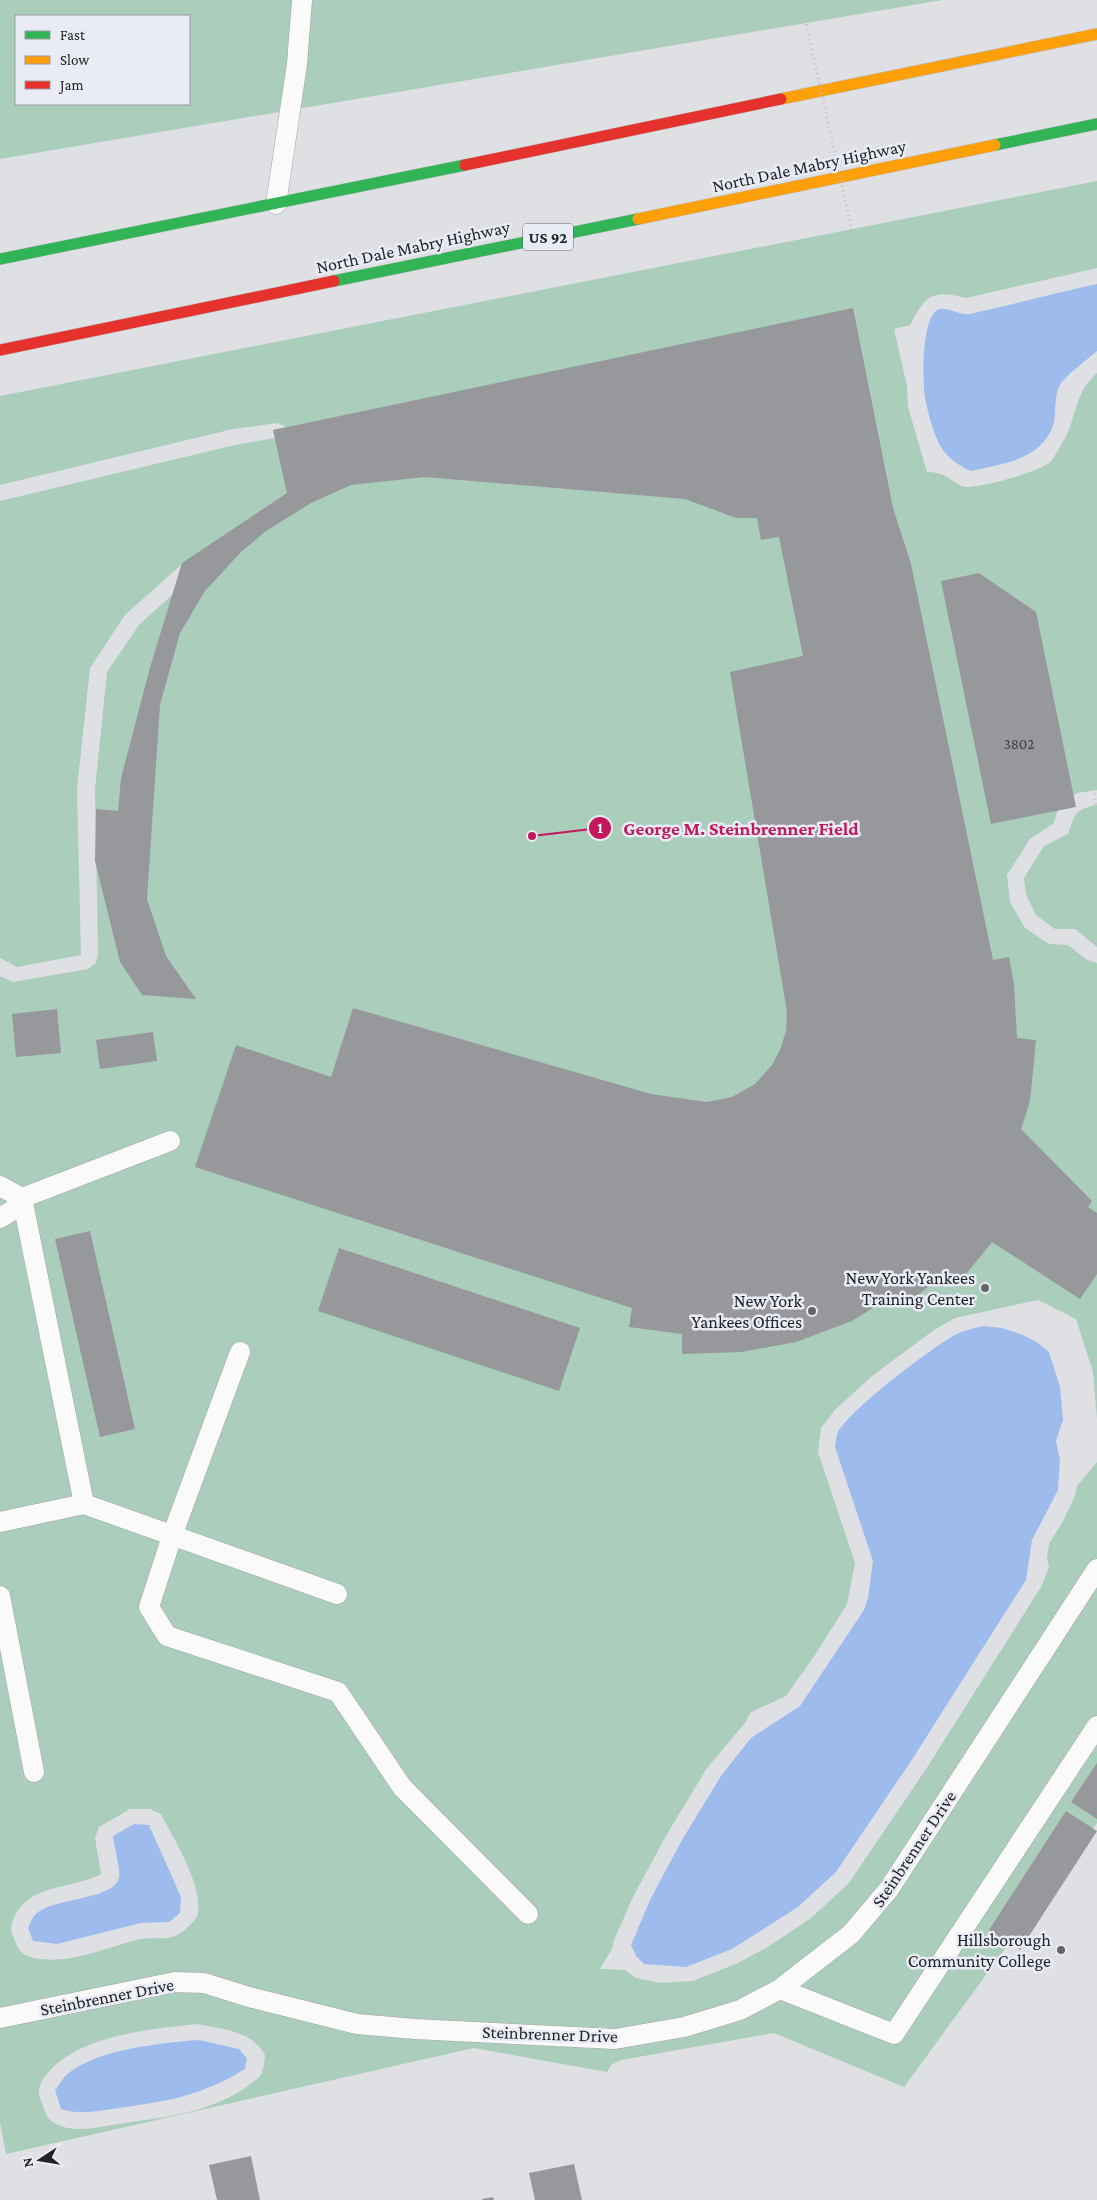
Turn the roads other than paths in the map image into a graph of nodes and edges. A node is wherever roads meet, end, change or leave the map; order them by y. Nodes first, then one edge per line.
1 (302, 0) edge
2 (1097, 34) edge
3 (1097, 124) edge
4 (276, 204) junction
5 (0, 259) edge
6 (0, 350) edge
7 (170, 1141) dead end
8 (0, 1186) edge
9 (22, 1198) junction
10 (0, 1218) edge
11 (240, 1352) dead end
12 (84, 1504) junction
13 (0, 1522) edge
14 (172, 1536) junction
15 (1097, 1569) edge
16 (1091, 1593) edge
17 (337, 1594) dead end
18 (0, 1596) edge
19 (1097, 1726) edge
20 (34, 1772) dead end
21 (528, 1914) dead end
22 (780, 1989) junction
23 (0, 2018) edge

1 - 4 lane
2 - 4 main road
3 - 6 main road, North Dale Mabry Highway / US 92
4 - 5 main road
7 - 9 lane
8 - 9 lane
9 - 10 lane
9 - 12 lane
11 - 14 lane
12 - 13 lane
12 - 14 lane
14 - 17 lane
14 - 21 lane
15 - 16 lane, Steinbrenner Drive
16 - 22 lane, Steinbrenner Drive
18 - 20 lane
19 - 22 lane
22 - 23 lane, Steinbrenner Drive

